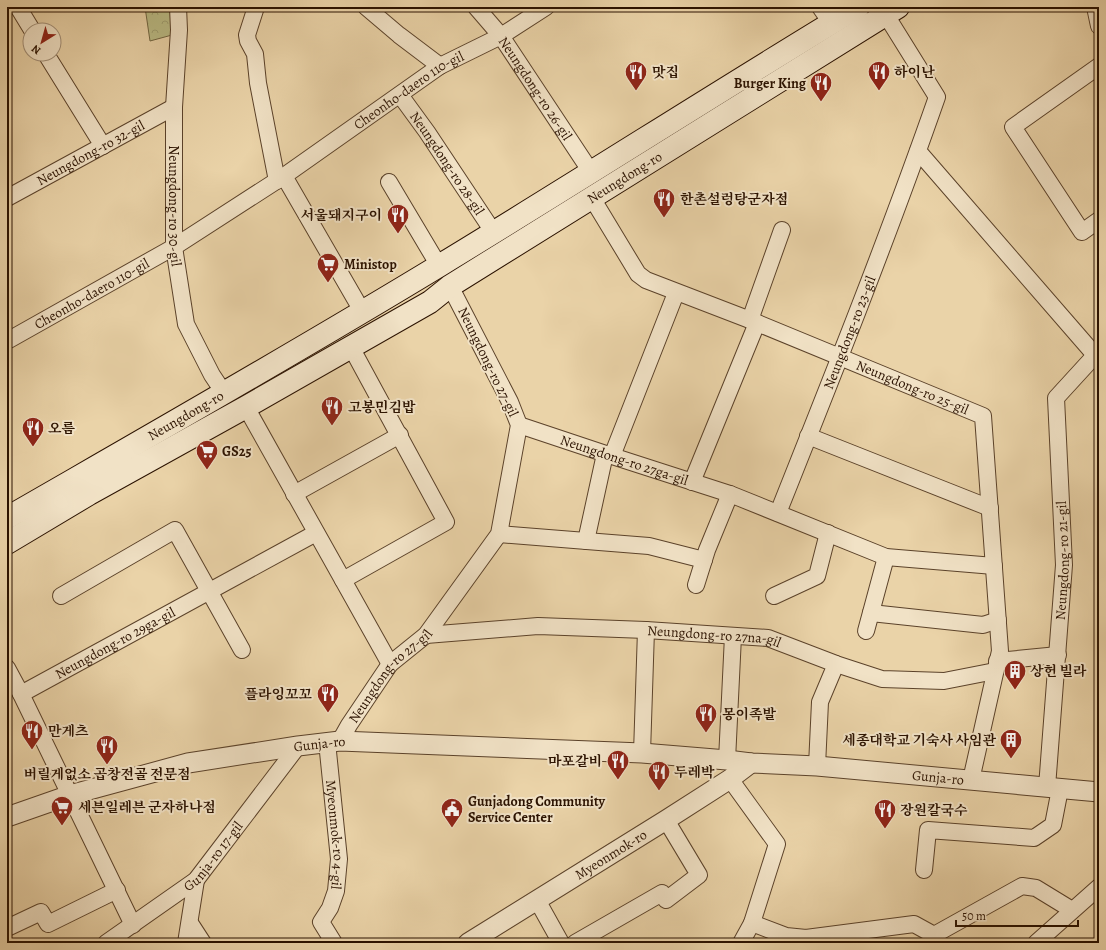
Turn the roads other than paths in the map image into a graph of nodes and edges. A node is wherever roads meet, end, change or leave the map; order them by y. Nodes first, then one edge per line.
1 (18, 7) edge
2 (178, 7) edge
3 (256, 7) edge
4 (476, 7) edge
5 (546, 7) edge
6 (858, 7) edge
7 (1095, 7) edge
8 (375, 10) edge
9 (892, 11) edge
10 (826, 15) edge
11 (27, 22) edge
12 (1099, 26) edge
13 (501, 36) junction
14 (843, 41) junction
15 (51, 62) edge
16 (440, 66) junction
17 (1099, 66) edge
18 (400, 95) junction
19 (174, 107) junction
20 (103, 146) junction
21 (918, 151) junction
22 (591, 172) junction
23 (280, 178) junction
24 (389, 182) dead end
25 (7, 198) edge
26 (592, 198) junction
27 (1099, 220) edge
28 (782, 230) dead end
29 (494, 232) junction
30 (174, 247) junction
31 (439, 266) junction
32 (450, 286) junction
33 (676, 293) junction
34 (362, 311) junction
35 (753, 322) junction
36 (7, 341) edge
37 (351, 347) junction
38 (1097, 353) edge
39 (840, 357) junction
40 (224, 393) junction
41 (246, 407) junction
42 (519, 425) junction
43 (400, 435) junction
44 (808, 436) junction
45 (609, 455) junction
46 (692, 482) junction
47 (294, 494) junction
48 (730, 494) junction
49 (990, 508) junction
50 (778, 513) junction
51 (7, 518) edge
52 (316, 533) junction
53 (828, 533) junction
54 (499, 534) junction
55 (586, 541) junction
56 (7, 543) edge
57 (886, 556) junction
58 (704, 560) junction
59 (994, 566) junction
60 (343, 580) junction
61 (696, 584) dead end
62 (209, 592) junction
63 (61, 596) dead end
64 (774, 596) dead end
65 (871, 613) junction
66 (998, 620) junction
67 (646, 630) junction
68 (866, 631) dead end
69 (426, 635) junction
70 (733, 636) junction
71 (242, 650) dead end
72 (1058, 655) junction
73 (390, 664) junction
74 (836, 664) junction
75 (996, 666) junction
76 (7, 668) edge
77 (21, 694) junction
78 (334, 742) junction
79 (298, 746) junction
80 (642, 753) junction
81 (727, 760) junction
82 (752, 763) junction
83 (817, 766) junction
84 (730, 779) junction
85 (972, 780) junction
86 (1054, 788) junction
87 (1099, 792) edge
88 (70, 795) junction
89 (7, 817) edge
90 (666, 820) junction
91 (924, 870) dead end
92 (196, 880) junction
93 (1099, 887) edge
94 (117, 890) junction
95 (537, 900) junction
96 (1072, 910) junction
97 (190, 922) junction
98 (752, 923) junction
99 (133, 925) junction
100 (7, 928) edge
101 (106, 943) edge
102 (186, 943) edge
103 (202, 943) edge
104 (334, 943) edge
105 (468, 943) edge
106 (561, 943) edge
107 (575, 943) edge
108 (741, 943) edge
109 (1036, 943) edge

1 - 11 street
2 - 19 street, Neungdong-ro 30-gil
3 - 23 street
4 - 13 street, Neungdong-ro 26-gil
5 - 13 street, Cheonho-daero 110-gil
6 - 10 main road, Neungdong-ro
7 - 12 street
8 - 16 street
9 - 14 main road, Neungdong-ro
9 - 21 street, Neungdong-ro 23-gil
10 - 14 main road
10 - 22 main road, Neungdong-ro
13 - 16 street, Cheonho-daero 110-gil
13 - 22 street, Neungdong-ro 26-gil
14 - 26 main road, Neungdong-ro
15 - 20 street
16 - 18 street, Cheonho-daero 110-gil
17 - 27 street
18 - 23 street, Cheonho-daero 110-gil
18 - 29 street, Neungdong-ro 28-gil
19 - 20 street, Neungdong-ro 32-gil
19 - 30 street, Neungdong-ro 30-gil
20 - 25 street, Neungdong-ro 32-gil
21 - 38 street
21 - 39 street, Neungdong-ro 23-gil
22 - 29 main road, Neungdong-ro
23 - 30 street, Cheonho-daero 110-gil
23 - 34 street
24 - 31 street
26 - 32 main road, Neungdong-ro
26 - 33 street, Neungdong-ro 25-gil
28 - 35 street
29 - 31 main road, Neungdong-ro
30 - 36 street, Cheonho-daero 110-gil
30 - 40 street, Neungdong-ro 30-gil
31 - 34 main road, Neungdong-ro
32 - 37 main road, Neungdong-ro
32 - 42 street, Neungdong-ro 27-gil
33 - 35 street, Neungdong-ro 25-gil
33 - 45 street
34 - 40 main road, Neungdong-ro
35 - 39 street, Neungdong-ro 25-gil
35 - 46 street
37 - 41 main road, Neungdong-ro
37 - 43 street
38 - 72 street, Neungdong-ro 21-gil
39 - 44 street, Neungdong-ro 23-gil
39 - 49 street, Neungdong-ro 25-gil
40 - 51 main road, Neungdong-ro
41 - 47 street
41 - 56 main road, Neungdong-ro
42 - 45 street, Neungdong-ro 27ga-gil
42 - 54 street, Neungdong-ro 27-gil
43 - 47 street
43 - 60 street
44 - 49 street
44 - 50 street, Neungdong-ro 23-gil
45 - 46 street, Neungdong-ro 27ga-gil
45 - 55 street
46 - 48 street, Neungdong-ro 27ga-gil
47 - 52 street
48 - 50 street, Neungdong-ro 27ga-gil
48 - 58 street
49 - 59 street, Neungdong-ro 25-gil
50 - 53 street, Neungdong-ro 27ga-gil
52 - 60 street
52 - 62 street, Neungdong-ro 29ga-gil
53 - 57 street, Neungdong-ro 27ga-gil
53 - 64 street
54 - 55 street
54 - 69 street, Neungdong-ro 27-gil
55 - 58 street
57 - 59 street, Neungdong-ro 27ga-gil
57 - 65 street
58 - 61 street
59 - 66 street, Neungdong-ro 25-gil
60 - 73 street
62 - 63 street
62 - 71 street
62 - 77 street, Neungdong-ro 29ga-gil
65 - 66 street
65 - 68 street
66 - 75 street, Neungdong-ro 25-gil
67 - 69 street, Neungdong-ro 27na-gil
67 - 70 street, Neungdong-ro 27na-gil
67 - 80 street
69 - 73 street, Neungdong-ro 27-gil
70 - 74 street, Neungdong-ro 27na-gil
70 - 81 street
72 - 75 street, Neungdong-ro 27na-gil
72 - 86 street, Neungdong-ro 21-gil
73 - 78 street, Neungdong-ro 27-gil
74 - 75 street, Neungdong-ro 27na-gil
74 - 83 street
75 - 85 street, Neungdong-ro 25-gil
76 - 77 street
77 - 88 street
78 - 79 street, Gunja-ro
78 - 80 street, Gunja-ro
78 - 104 street, Myeonmok-ro 4-gil
79 - 88 street, Gunja-ro
79 - 92 street, Gunja-ro 17-gil
80 - 81 street, Gunja-ro
81 - 82 street, Gunja-ro
82 - 83 street, Gunja-ro
82 - 84 street, Myeonmok-ro
83 - 85 street, Gunja-ro
84 - 90 street, Myeonmok-ro
84 - 98 street
85 - 86 street, Gunja-ro
86 - 87 street, Gunja-ro
86 - 91 street
88 - 89 street, Gunja-ro
88 - 94 street
90 - 95 street, Myeonmok-ro
90 - 107 street
92 - 97 street
92 - 99 street, Gunja-ro 17-gil
93 - 96 street
94 - 99 street
94 - 100 street
95 - 105 street, Myeonmok-ro
95 - 106 street
96 - 98 street
96 - 109 street
97 - 102 street
97 - 103 street
98 - 108 street
99 - 101 street, Gunja-ro 17-gil

